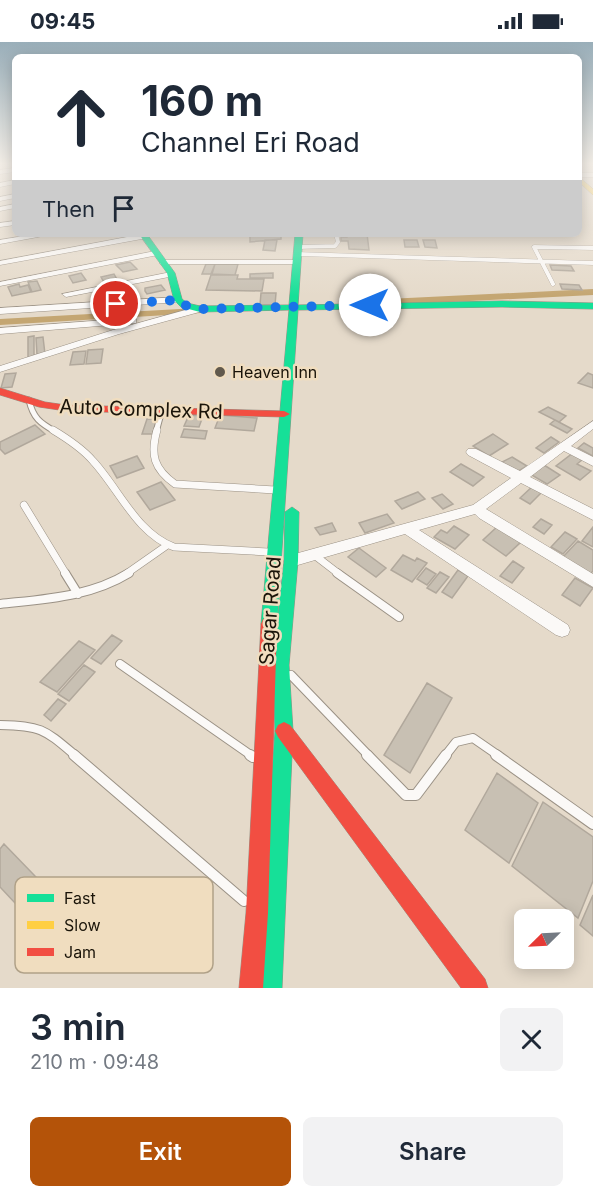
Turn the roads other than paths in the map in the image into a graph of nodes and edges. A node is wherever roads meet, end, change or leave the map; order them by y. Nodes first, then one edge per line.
1 (31, 237) edge
2 (134, 237) edge
3 (145, 237) edge
4 (337, 237) edge
5 (0, 242) edge
6 (302, 248) edge
7 (593, 248) edge
8 (159, 257) junction
9 (542, 261) junction
10 (0, 263) edge
11 (593, 263) edge
12 (171, 274) junction
13 (0, 284) edge
14 (553, 284) dead end
15 (66, 294) dead end
16 (178, 300) junction
17 (294, 308) junction
18 (593, 308) edge
19 (200, 309) junction
20 (0, 311) edge
21 (165, 318) junction
22 (0, 331) edge
23 (0, 369) edge
24 (0, 391) edge
25 (29, 400) junction
26 (162, 410) junction
27 (284, 414) junction
28 (593, 424) edge
29 (563, 446) junction
30 (472, 452) dead end
31 (593, 462) edge
32 (521, 477) junction
33 (280, 491) junction
34 (24, 505) dead end
35 (478, 508) junction
36 (593, 515) edge
37 (408, 529) junction
38 (166, 546) junction
39 (274, 552) junction
40 (313, 554) junction
41 (291, 561) junction
42 (593, 581) edge
43 (78, 594) junction
44 (0, 604) edge
45 (399, 617) dead end
46 (562, 630) dead end
47 (120, 663) dead end
48 (281, 665) junction
49 (0, 725) edge
50 (284, 731) junction
51 (262, 764) junction
52 (593, 824) edge
53 (257, 913) junction
54 (251, 988) edge
55 (270, 988) edge
56 (476, 988) edge

1 - 5 street
2 - 10 street
3 - 8 main road
4 - 6 lane
6 - 8 street
6 - 9 lane
6 - 17 main road, Sagar Road
7 - 9 lane
8 - 12 main road
8 - 13 street
9 - 11 lane
9 - 14 lane
12 - 15 street
12 - 16 main road
16 - 19 main road
16 - 20 street
17 - 18 main road
17 - 19 main road
17 - 27 main road, Sagar Road
17 - 41 main road, Sagar Road
19 - 21 street
21 - 22 street
21 - 23 street
24 - 25 main road, Auto Complex Rd
25 - 26 main road, Auto Complex Rd
25 - 38 lane
26 - 27 main road, Auto Complex Rd
26 - 33 lane
27 - 33 main road, Sagar Road
28 - 29 street
29 - 31 street
29 - 32 street
30 - 32 street
32 - 35 street
32 - 36 street
33 - 39 main road, Sagar Road
34 - 43 lane
35 - 37 street
35 - 42 street
37 - 40 street
37 - 46 street
38 - 39 lane
38 - 43 lane
39 - 51 main road, Sagar Road
40 - 41 street
40 - 45 lane
41 - 48 main road, Sagar Road
43 - 44 lane
47 - 51 lane
48 - 50 main road, Sagar Road
48 - 52 lane
49 - 53 lane
50 - 55 main road, Sagar Road
50 - 56 main road
51 - 53 main road, Sagar Road
53 - 54 main road, Sagar Road

